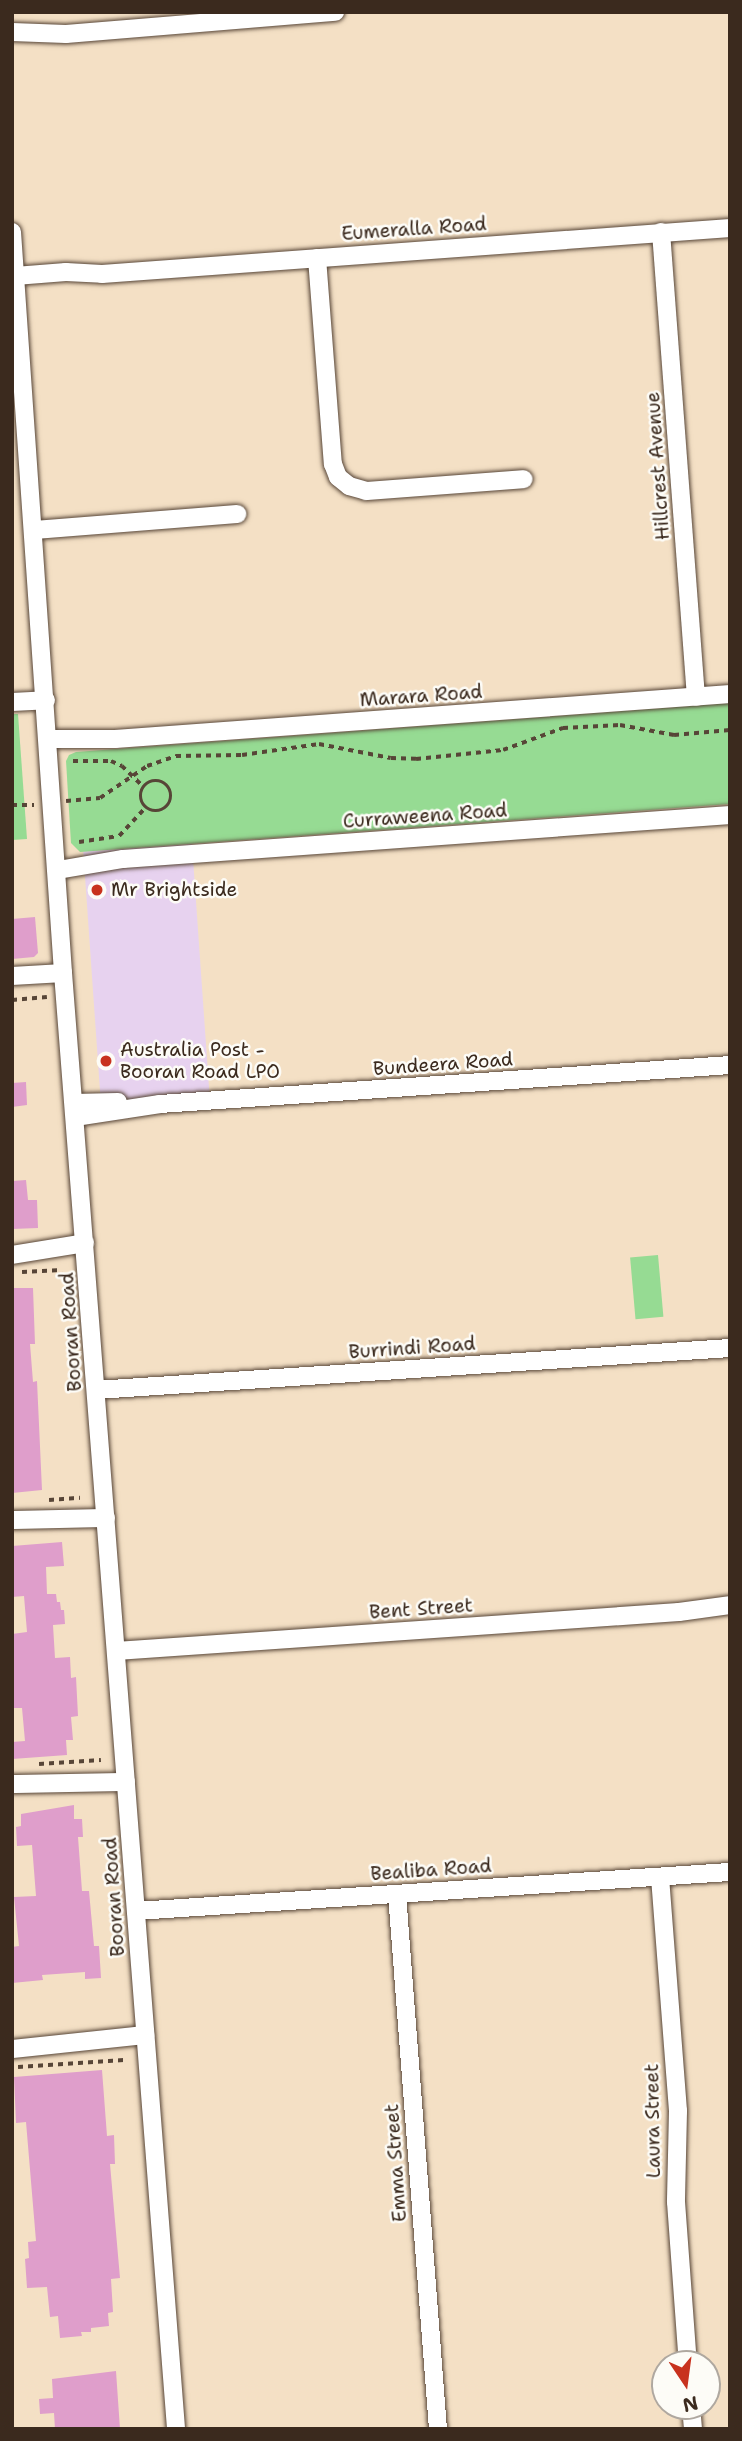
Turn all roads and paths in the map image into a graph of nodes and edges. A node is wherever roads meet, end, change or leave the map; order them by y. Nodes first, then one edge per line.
1 (335, 12) edge
2 (254, 15) edge
3 (12, 32) edge
4 (66, 34) junction
5 (12, 44) edge
6 (730, 228) edge
7 (12, 232) edge
8 (661, 232) junction
9 (317, 258) junction
10 (16, 281) junction
11 (20, 441) edge
12 (524, 479) dead end
13 (237, 514) dead end
14 (34, 530) junction
15 (730, 694) edge
16 (696, 697) junction
17 (46, 700) junction
18 (12, 702) edge
19 (730, 730) edge
20 (49, 745) junction
21 (73, 761) dead end
22 (131, 775) junction
23 (144, 787) junction
24 (68, 801) dead end
25 (12, 805) edge
26 (38, 805) dead end
27 (146, 807) junction
28 (730, 815) edge
29 (79, 842) dead end
30 (57, 864) junction
31 (63, 973) junction
32 (12, 976) edge
33 (47, 997) dead end
34 (12, 1000) edge
35 (730, 1065) edge
36 (74, 1110) junction
37 (85, 1249) junction
38 (12, 1255) edge
39 (62, 1269) dead end
40 (12, 1273) edge
41 (730, 1348) edge
42 (96, 1390) junction
43 (105, 1512) junction
44 (18, 1520) edge
45 (730, 1605) edge
46 (116, 1651) junction
47 (101, 1760) dead end
48 (38, 1773) junction
49 (126, 1776) junction
50 (12, 1784) edge
51 (730, 1872) edge
52 (660, 1877) junction
53 (397, 1894) junction
54 (136, 1912) junction
55 (146, 2040) junction
56 (12, 2049) edge
57 (124, 2060) dead end
58 (12, 2068) edge
59 (687, 2350) edge
60 (176, 2429) edge
61 (438, 2429) edge

1 - 2 street
2 - 4 street
3 - 4 street
4 - 5 street
6 - 8 street, Eumeralla Road
7 - 10 street, Booran Road
8 - 9 street, Eumeralla Road
8 - 16 street, Hillcrest Avenue
9 - 10 street, Eumeralla Road
9 - 12 street
10 - 11 street, Booran Road
11 - 14 street, Booran Road
13 - 14 street
14 - 17 street, Booran Road
15 - 16 street, Marara Road
16 - 20 street, Marara Road
17 - 18 street
17 - 20 street, Booran Road
19 - 22 path
20 - 30 street, Booran Road
21 - 22 path
22 - 23 path
22 - 24 path
23 - 27 path
23 - 27 path
25 - 26 path
27 - 29 path
28 - 30 street, Curraweena Road
30 - 31 street, Booran Road
31 - 32 street
31 - 36 street, Booran Road
33 - 34 path
35 - 36 street, Bundeera Road
36 - 37 street, Booran Road
37 - 38 street
37 - 42 street, Booran Road
39 - 40 path
41 - 42 street, Burrindi Road
42 - 43 street, Booran Road
43 - 44 street
43 - 46 street, Booran Road
45 - 46 street, Bent Street
46 - 49 street, Booran Road
47 - 48 path
48 - 49 street
48 - 50 street
49 - 54 street, Booran Road
51 - 52 street, Bealiba Road
52 - 53 street, Bealiba Road
52 - 59 street, Laura Street
53 - 54 street, Bealiba Road
53 - 61 street, Emma Street
54 - 55 street, Booran Road
55 - 56 street
55 - 60 street, Booran Road
57 - 58 path

